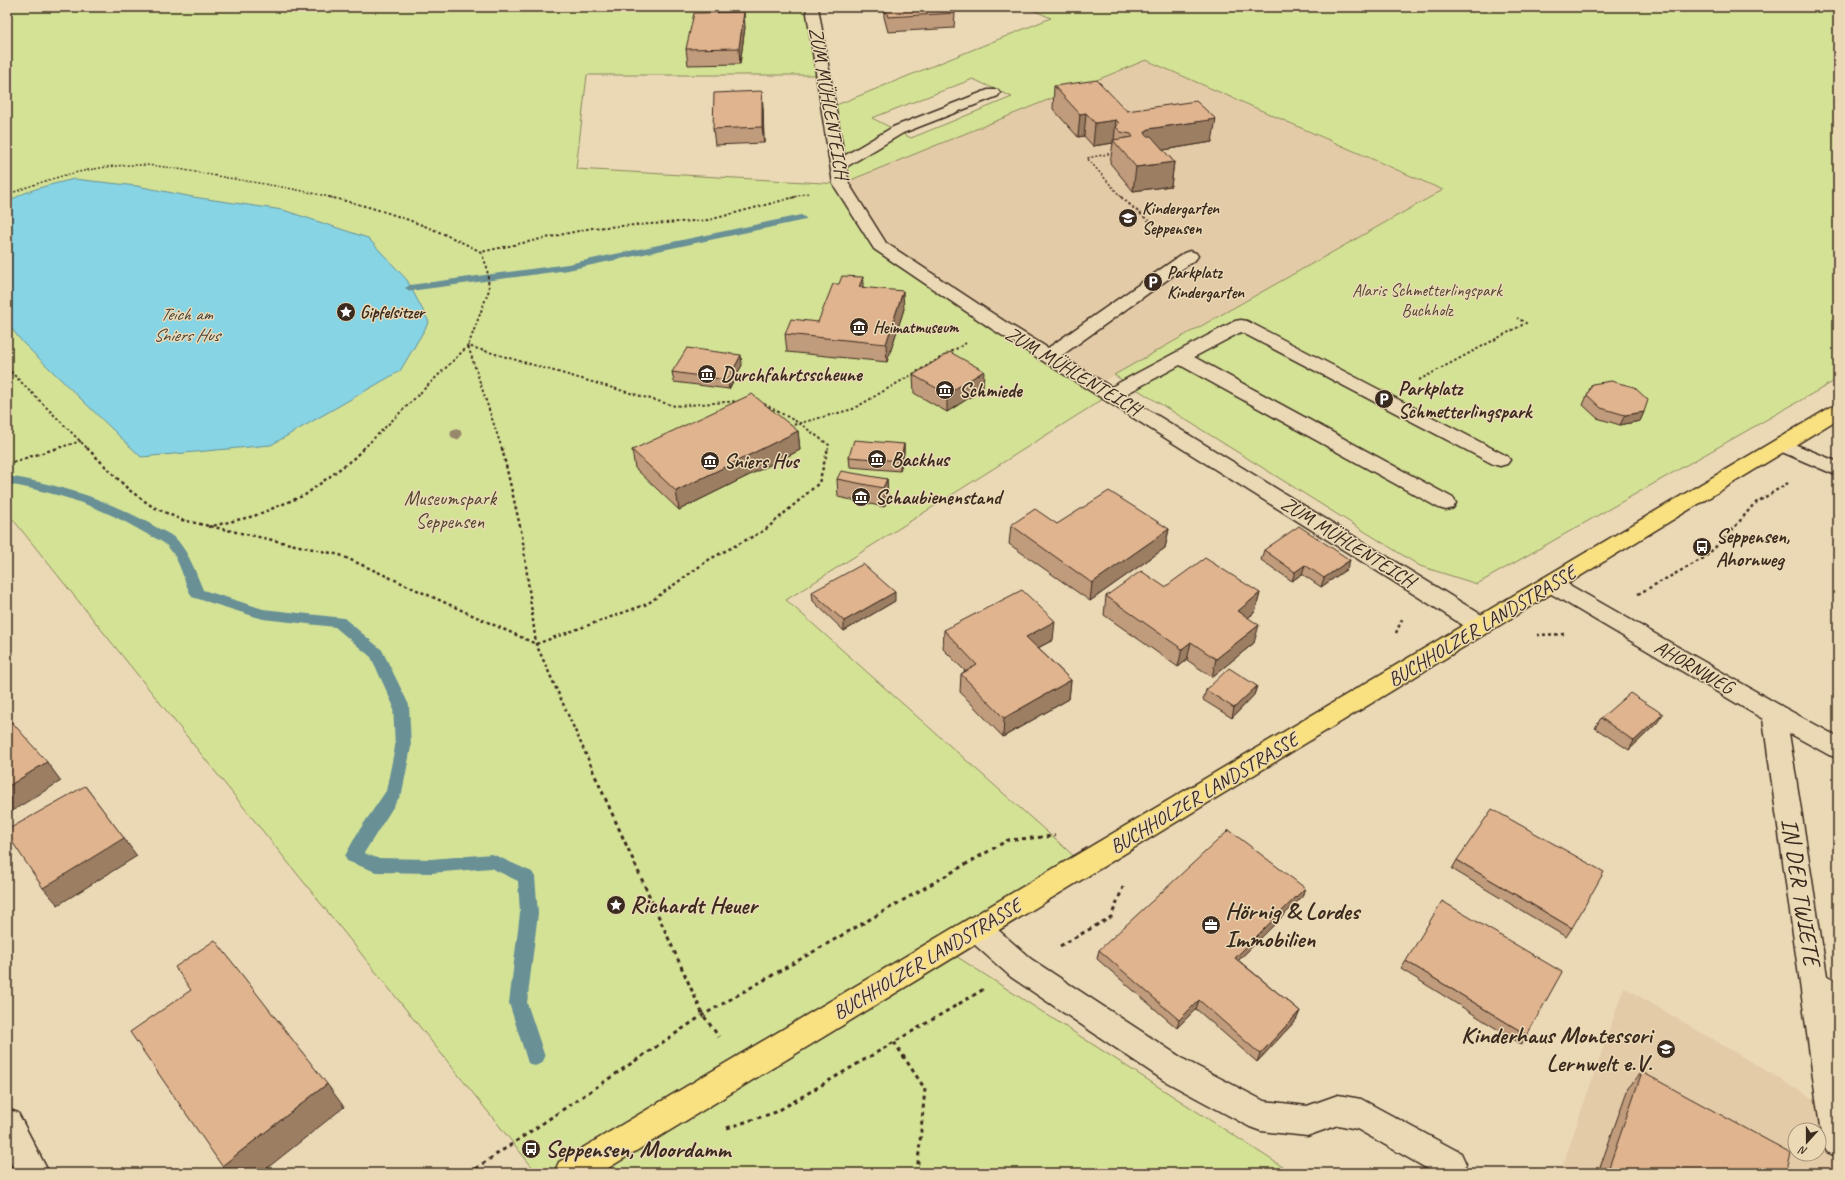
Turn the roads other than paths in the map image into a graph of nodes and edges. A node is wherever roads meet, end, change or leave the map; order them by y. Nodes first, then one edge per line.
1 (812, 7) edge
2 (993, 93) dead end
3 (838, 165) junction
4 (1190, 256) dead end
5 (1049, 356) junction
6 (1180, 357) junction
7 (1111, 394) junction
8 (1838, 411) edge
9 (1782, 445) junction
10 (1500, 460) dead end
11 (1830, 466) edge
12 (1446, 503) dead end
13 (1551, 584) junction
14 (1482, 626) junction
15 (1774, 714) junction
16 (1838, 748) edge
17 (976, 930) junction
18 (1826, 990) edge
19 (7, 1124) edge
20 (1838, 1141) edge
21 (1450, 1164) dead end
22 (34, 1173) edge
23 (570, 1173) edge

1 - 3 street, ZUM MÜHLENTEICH
2 - 3 street
3 - 5 street, ZUM MÜHLENTEICH
4 - 5 street
5 - 7 street, ZUM MÜHLENTEICH
6 - 7 street
6 - 10 street
6 - 12 street
7 - 14 street, ZUM MÜHLENTEICH
8 - 9 main road, BUCHHOLZER LANDSTRASSE
9 - 11 street
9 - 13 main road, BUCHHOLZER LANDSTRASSE
13 - 14 main road, BUCHHOLZER LANDSTRASSE
13 - 15 street, AHORNWEG
14 - 17 main road, BUCHHOLZER LANDSTRASSE
15 - 16 street, AHORNWEG
15 - 18 street, IN DER TWIETE
17 - 21 street
17 - 23 main road, BUCHHOLZER LANDSTRASSE
18 - 20 street, IN DER TWIETE
19 - 22 street

